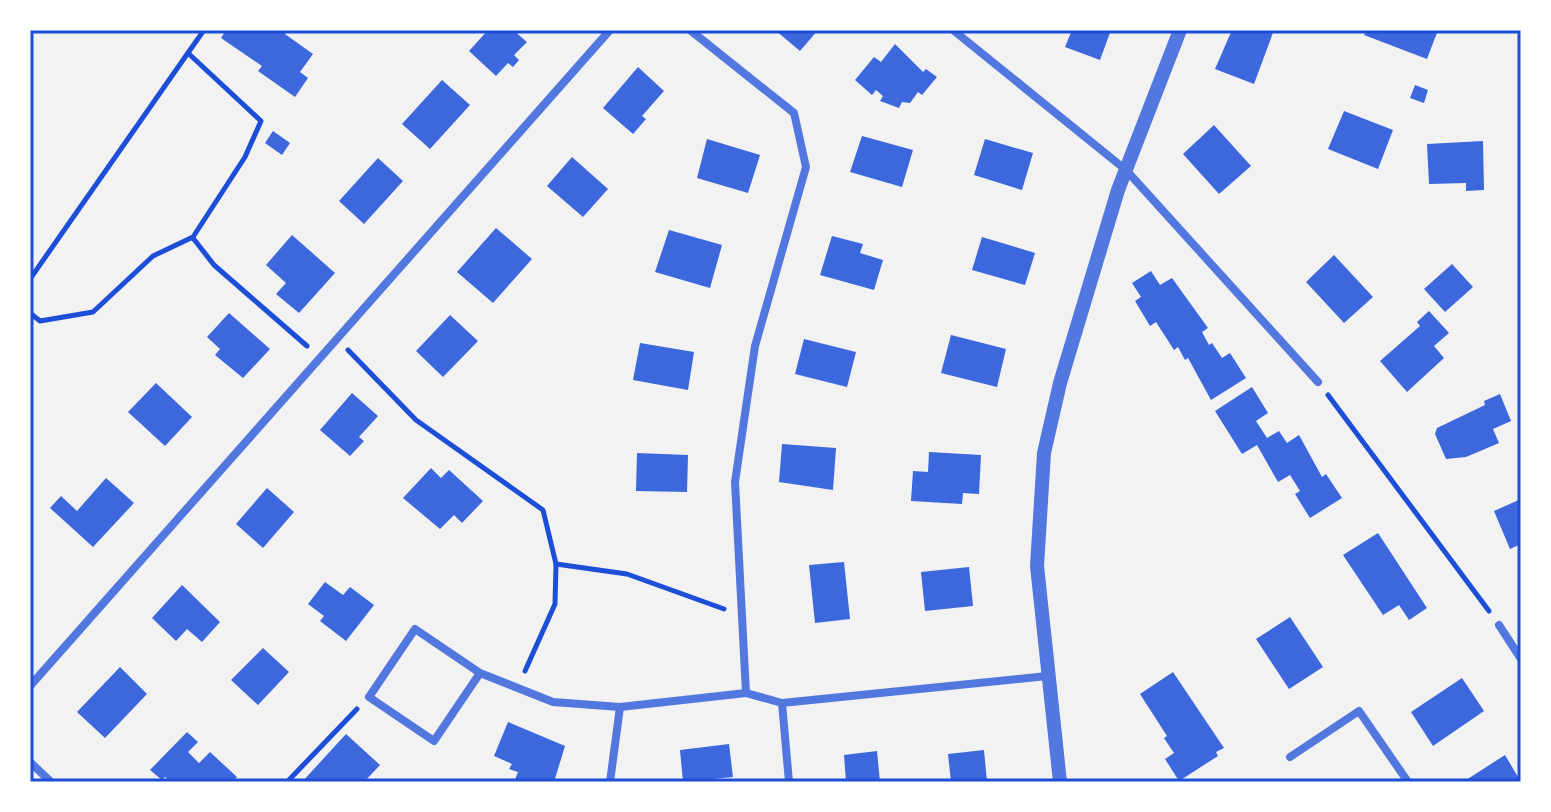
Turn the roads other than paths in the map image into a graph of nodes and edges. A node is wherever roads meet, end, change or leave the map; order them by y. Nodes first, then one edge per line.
1 (610, 30) edge
2 (690, 30) edge
3 (953, 30) edge
4 (1180, 30) edge
5 (1126, 170) junction
6 (1318, 382) road end
7 (1499, 625) road end
8 (1521, 659) edge
9 (480, 673) junction
10 (1047, 676) junction
11 (30, 686) edge
12 (746, 693) junction
13 (782, 703) junction
14 (620, 707) junction
15 (1290, 757) dead end
16 (30, 762) edge
17 (51, 782) edge
18 (610, 782) edge
19 (789, 782) edge
20 (1060, 782) edge
21 (1408, 782) edge

1 - 11 street
2 - 12 street
3 - 5 street
4 - 5 street
5 - 6 street
5 - 10 street
7 - 8 street
9 - 9 street
9 - 14 street
10 - 13 street
10 - 20 street
12 - 13 street
12 - 14 street
13 - 19 street
14 - 18 street
15 - 21 street
16 - 17 street

